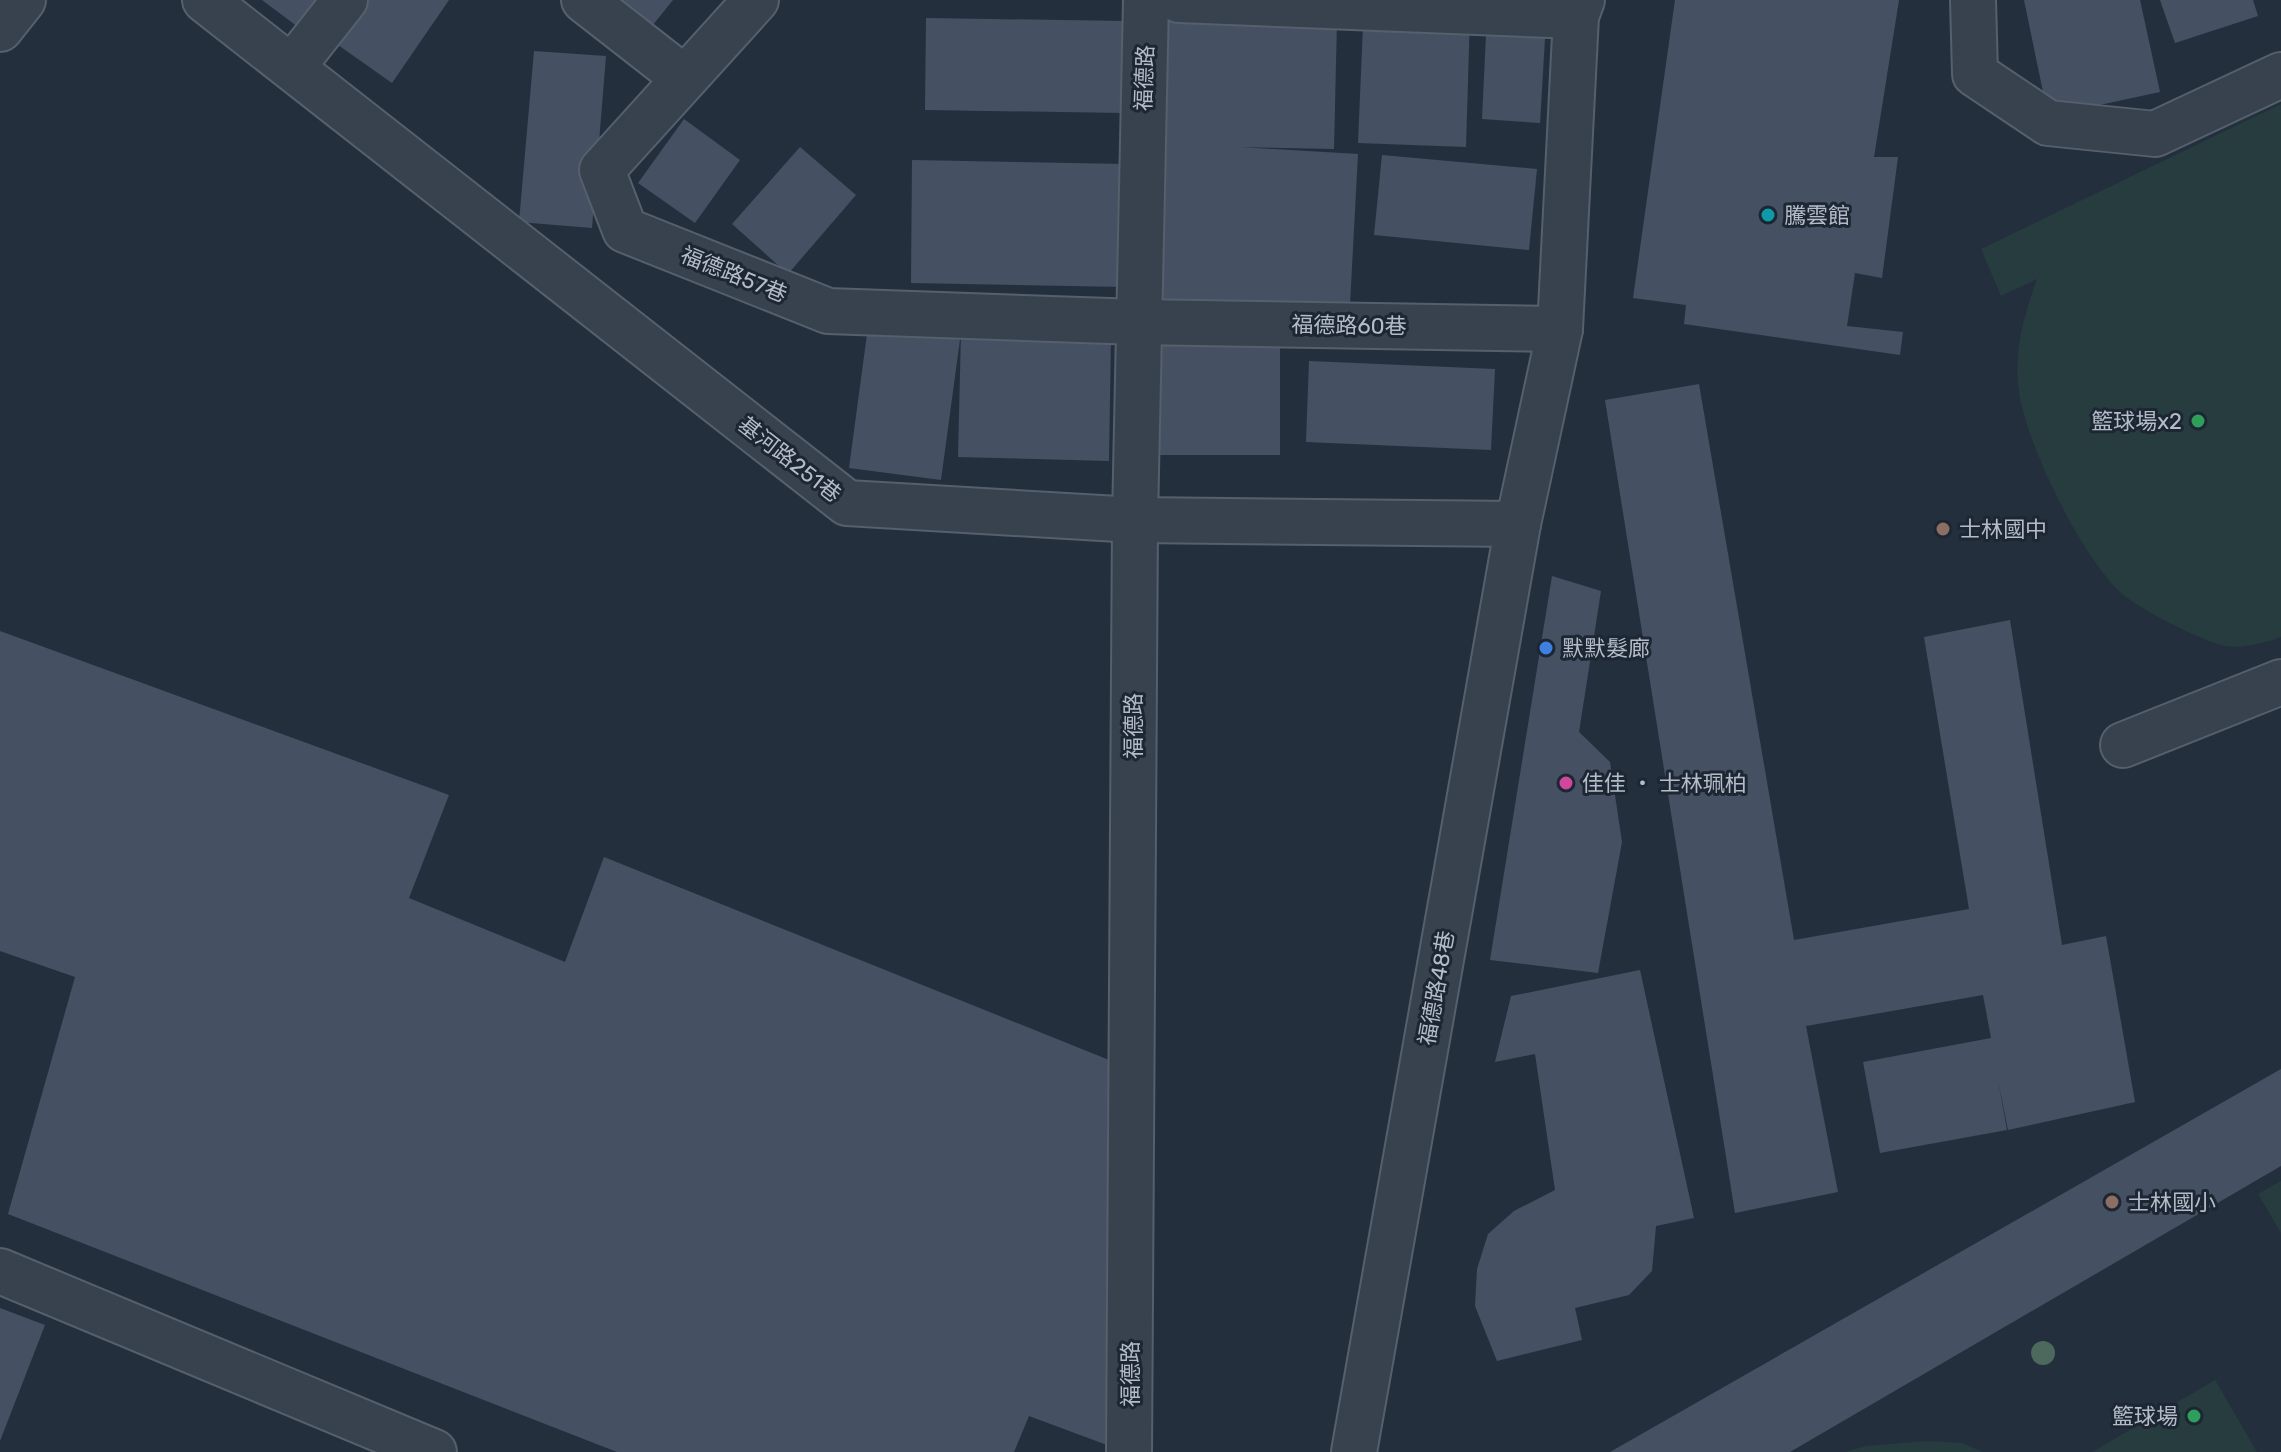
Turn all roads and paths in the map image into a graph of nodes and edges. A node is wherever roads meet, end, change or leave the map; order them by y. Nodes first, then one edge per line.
1 (23, 0) edge
2 (205, 0) edge
3 (345, 0) edge
4 (584, 0) edge
5 (756, 0) edge
6 (1146, 0) edge
7 (1179, 0) edge
8 (1973, 0) edge
9 (1579, 8) edge
10 (0, 29) edge
11 (293, 66) junction
12 (2281, 75) edge
13 (684, 78) junction
14 (1138, 322) junction
15 (1560, 329) junction
16 (1135, 520) junction
17 (1518, 524) junction
18 (2281, 682) edge
19 (2123, 745) dead end
20 (0, 1271) edge
21 (434, 1452) edge
22 (1129, 1452) edge
23 (1354, 1452) edge

1 - 10 street
2 - 11 street, 基河路251巷
3 - 11 street
4 - 13 street
5 - 13 street, 福德路57巷
6 - 14 street, 福德路
7 - 9 street
8 - 12 street
9 - 15 street
11 - 16 street, 基河路251巷
13 - 14 street, 福德路57巷
14 - 15 street, 福德路60巷
14 - 16 street, 福德路
15 - 17 street
16 - 17 street, 基河路251巷
16 - 22 street, 福德路
17 - 23 street, 福德路48巷
18 - 19 street
20 - 21 street

